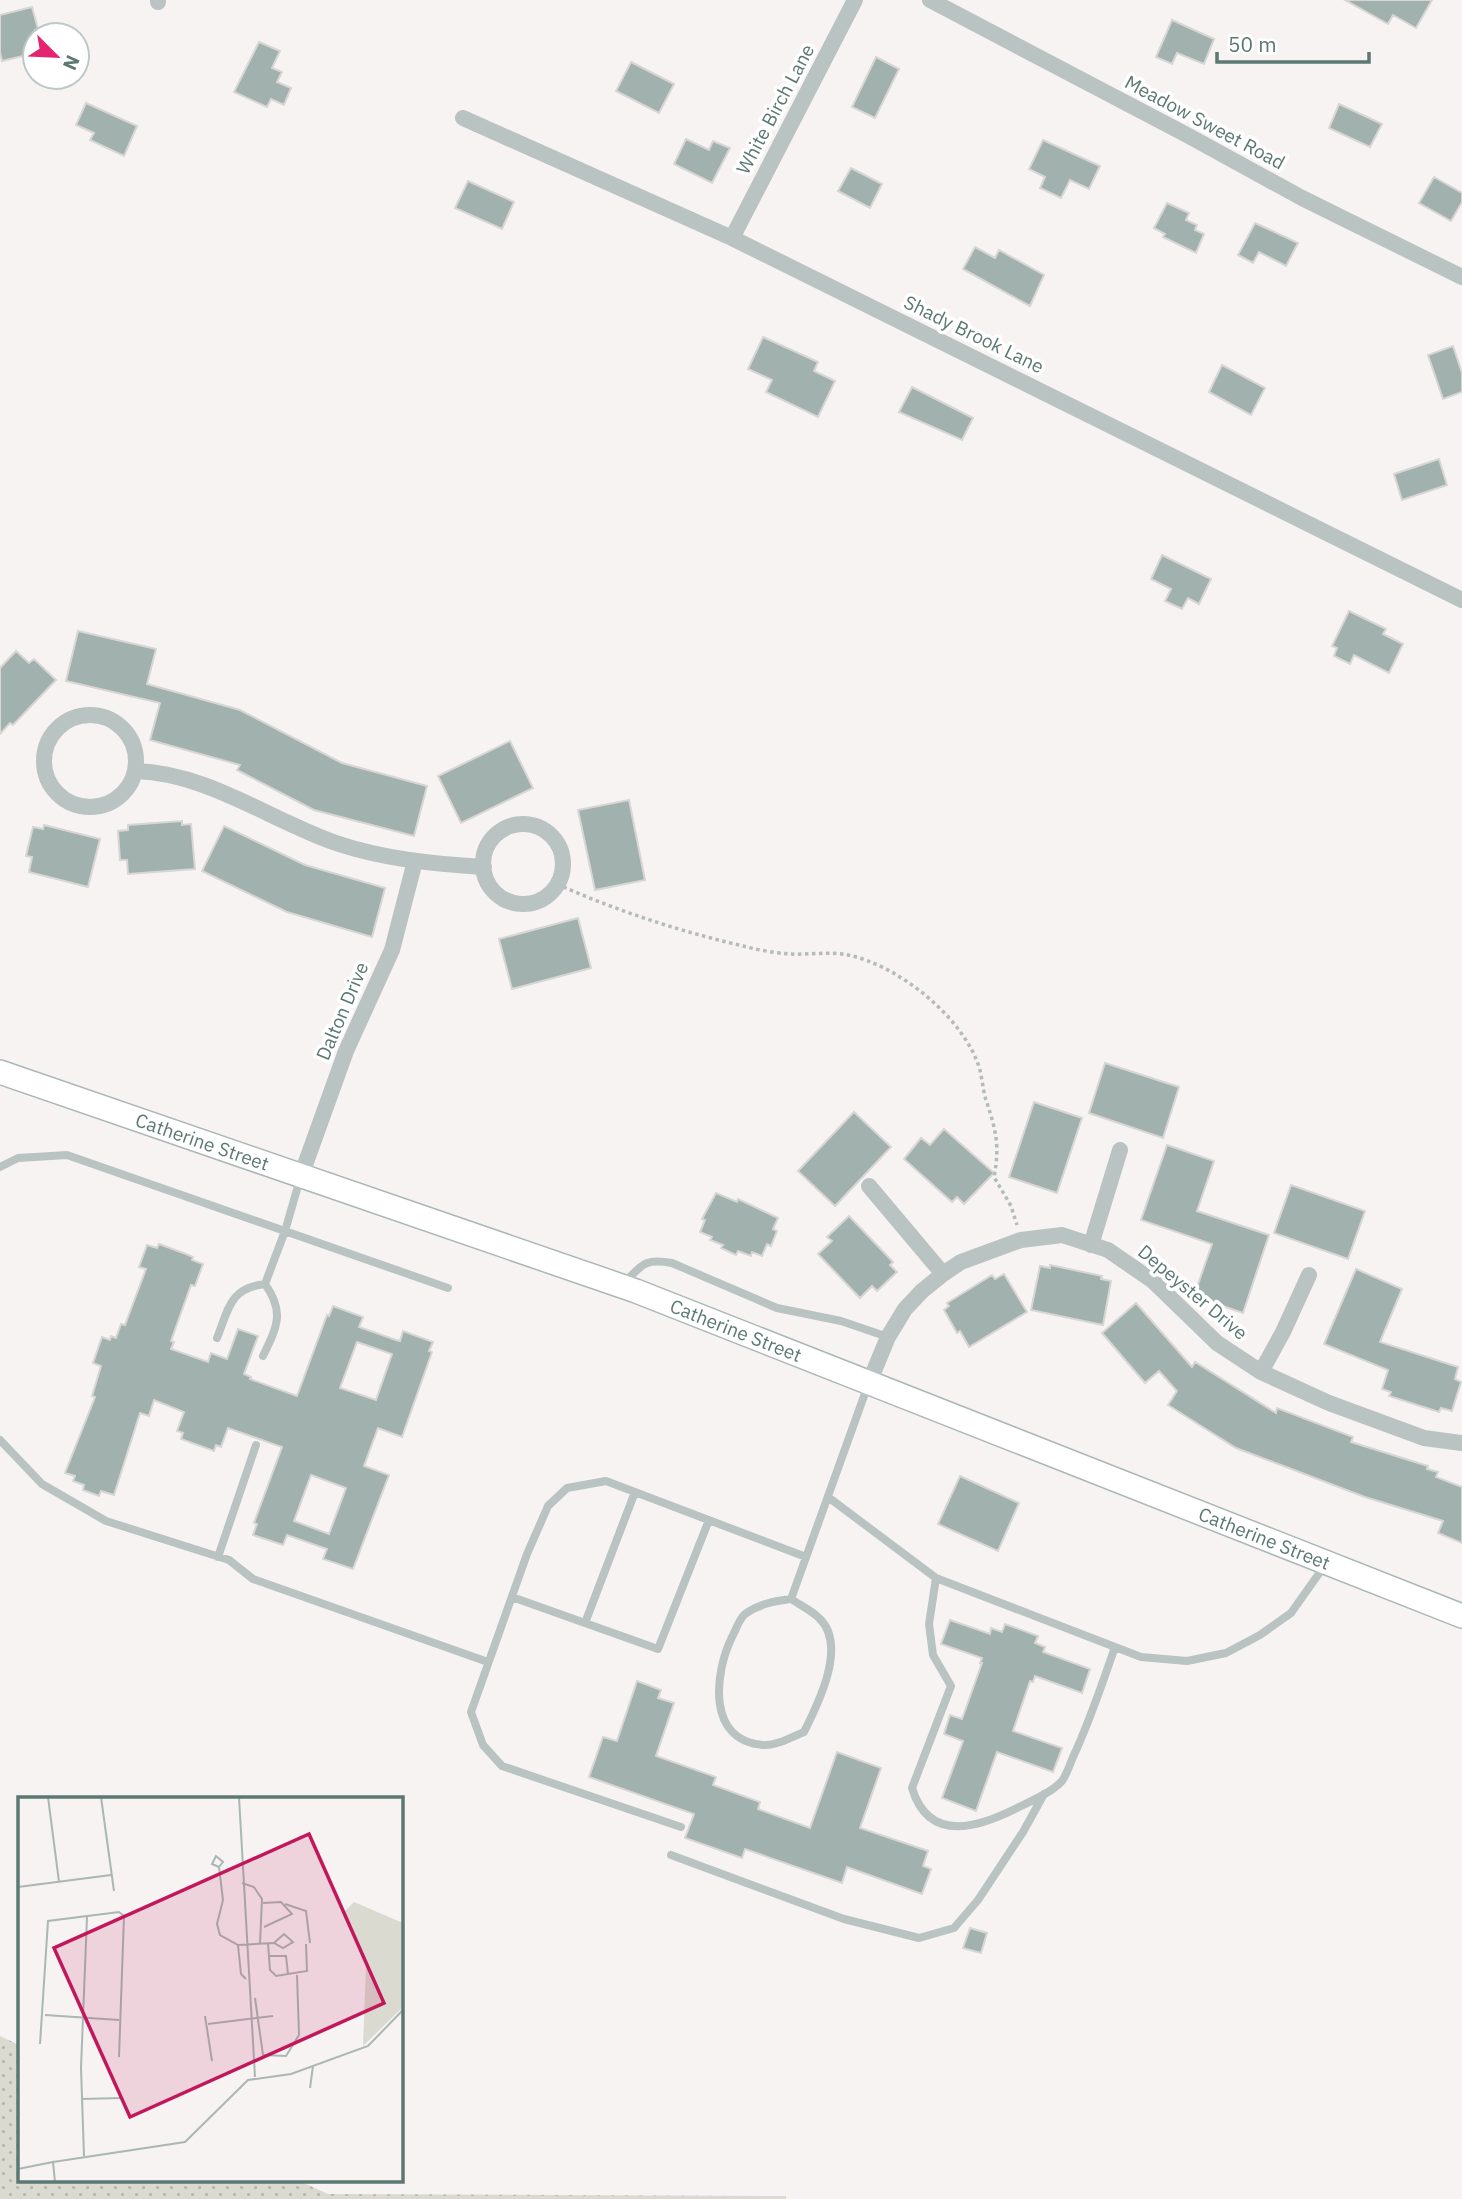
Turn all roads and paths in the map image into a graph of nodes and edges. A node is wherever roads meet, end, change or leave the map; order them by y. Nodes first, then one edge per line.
1 (855, 0) edge
2 (930, 0) edge
3 (463, 118) dead end
4 (732, 238) junction
5 (1462, 277) edge
6 (1462, 600) edge
7 (136, 771) junction
8 (415, 861) junction
9 (484, 867) junction
10 (557, 884) junction
11 (0, 1072) edge
12 (1120, 1150) dead end
13 (0, 1167) edge
14 (301, 1176) junction
15 (869, 1186) dead end
16 (285, 1231) junction
17 (1021, 1240) junction
18 (1091, 1245) junction
19 (943, 1274) junction
20 (1309, 1275) dead end
21 (265, 1284) junction
22 (621, 1286) junction
23 (448, 1288) dead end
24 (888, 1336) junction
25 (217, 1338) dead end
26 (263, 1356) dead end
27 (1261, 1372) junction
28 (869, 1383) junction
29 (0, 1440) edge
30 (1462, 1443) edge
31 (256, 1445) dead end
32 (635, 1492) junction
33 (828, 1497) junction
34 (709, 1520) junction
35 (218, 1557) junction
36 (806, 1557) junction
37 (1327, 1563) junction
38 (936, 1578) junction
39 (512, 1597) junction
40 (791, 1599) junction
41 (1462, 1616) edge
42 (585, 1623) junction
43 (1115, 1647) junction
44 (488, 1662) junction
45 (1044, 1794) junction
46 (681, 1827) dead end
47 (671, 1855) dead end

1 - 4 street, White Birch Lane
2 - 5 street, Meadow Sweet Road
3 - 4 street, Shady Brook Lane
4 - 6 street, Shady Brook Lane
7 - 7 street
7 - 8 street
8 - 9 street
8 - 14 street, Dalton Drive
9 - 10 street
9 - 10 street
10 - 17 path
11 - 14 street, Catherine Street
12 - 18 street
13 - 16 lane
14 - 16 lane
14 - 22 street, Catherine Street
15 - 19 street
16 - 21 lane
16 - 23 lane
17 - 18 street, Depeyster Drive
17 - 19 street, Depeyster Drive
18 - 27 street, Depeyster Drive
19 - 24 street, Depeyster Drive
20 - 27 street
21 - 25 lane
21 - 26 lane
22 - 24 lane
22 - 28 street, Catherine Street
24 - 28 street, Depeyster Drive
27 - 30 street, Depeyster Drive
28 - 33 lane
28 - 37 street, Catherine Street
29 - 35 lane
31 - 35 lane
32 - 34 lane
32 - 39 lane
32 - 42 lane
33 - 36 lane
33 - 38 lane
34 - 36 lane
34 - 42 lane
35 - 44 lane
36 - 40 lane
37 - 41 street, Catherine Street
37 - 43 lane
38 - 43 lane
38 - 45 lane
39 - 42 lane
39 - 44 lane
40 - 40 lane
43 - 45 lane
44 - 46 lane
45 - 47 lane

